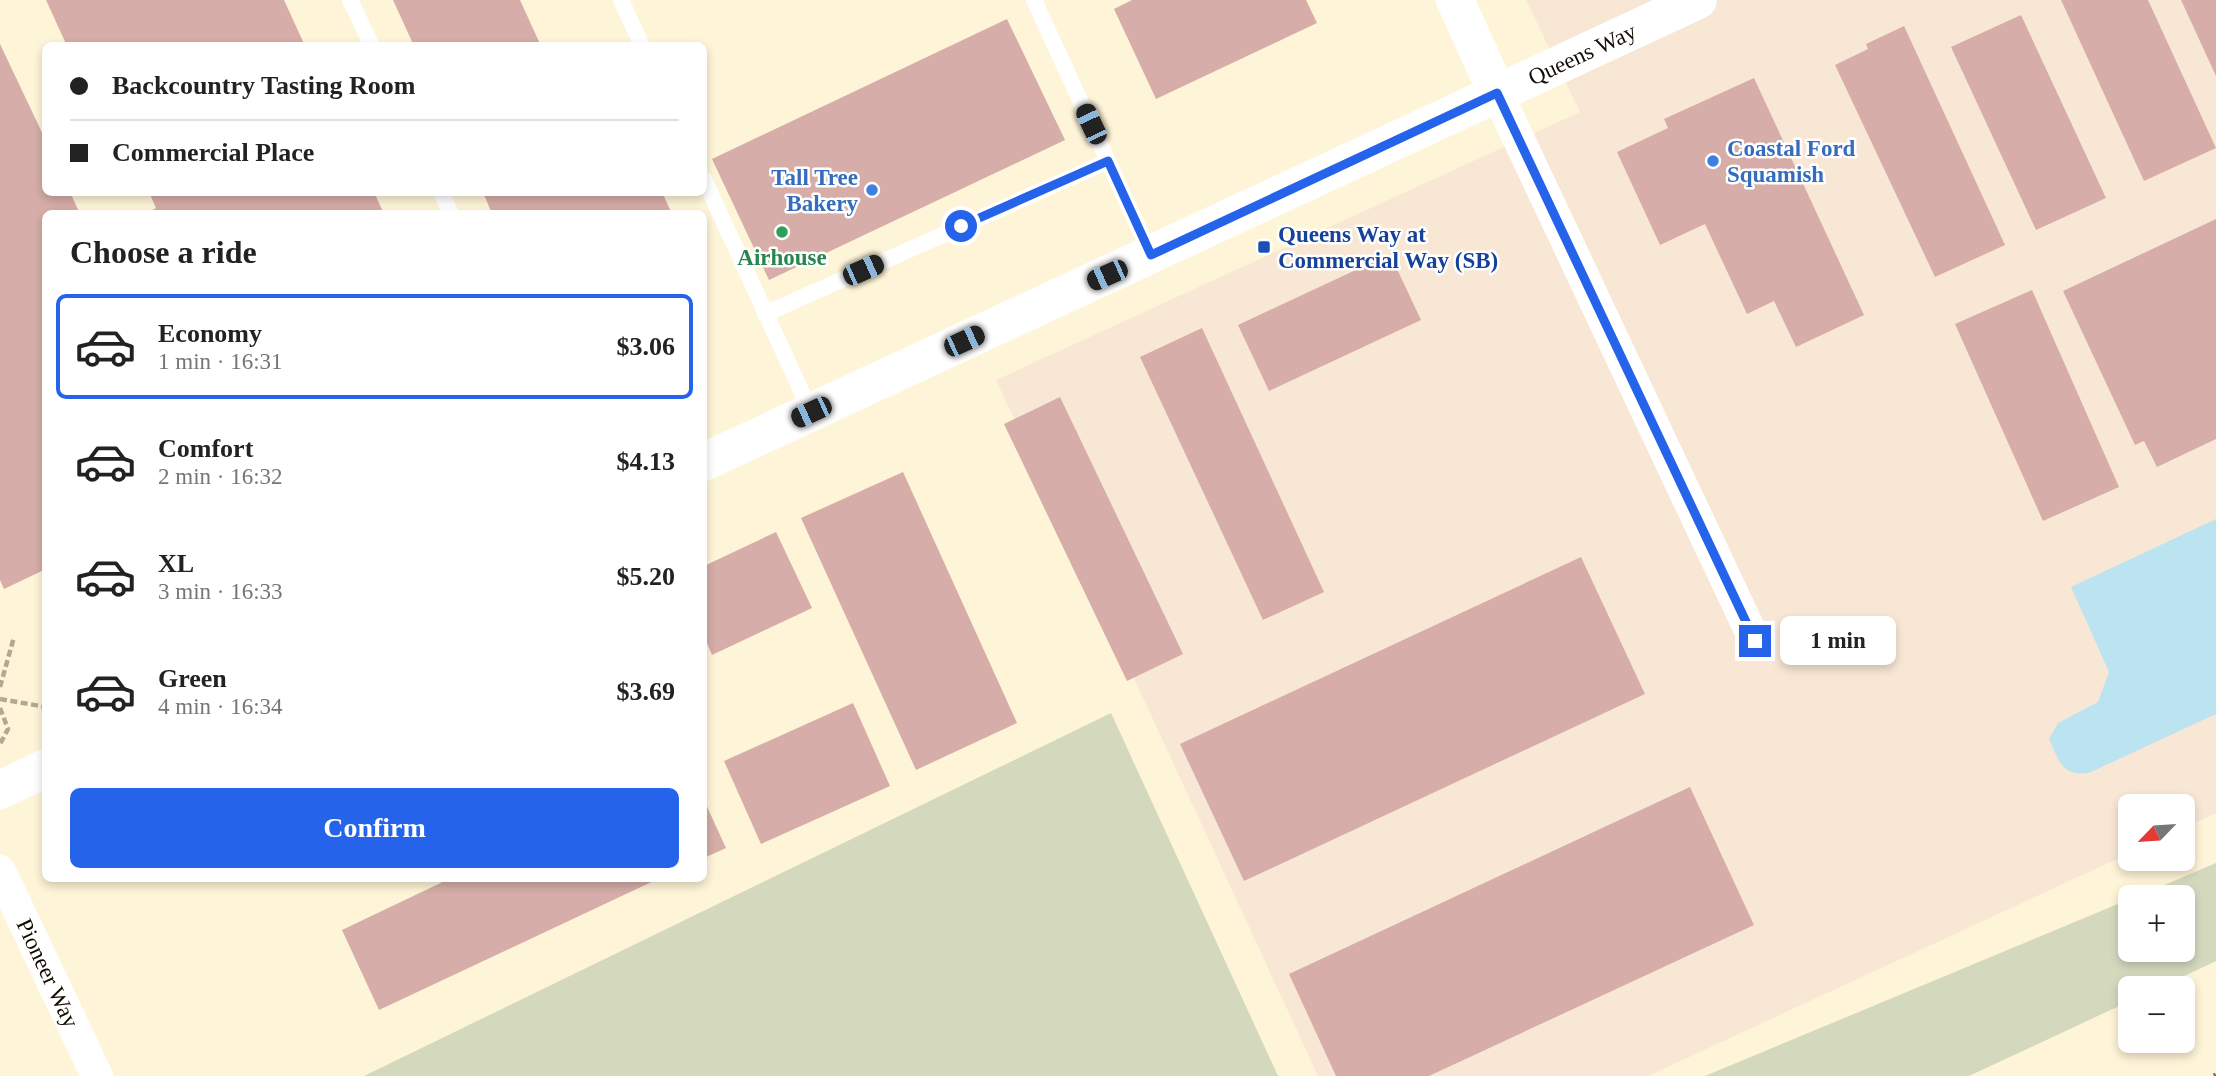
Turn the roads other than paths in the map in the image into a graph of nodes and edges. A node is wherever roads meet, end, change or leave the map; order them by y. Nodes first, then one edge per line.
1 (350, 0) edge
2 (621, 0) edge
3 (1034, 0) edge
4 (1455, 0) edge
5 (1698, 0) edge
6 (370, 42) edge
7 (640, 42) edge
8 (1497, 93) junction
9 (1108, 161) junction
10 (707, 186) edge
11 (1151, 255) junction
12 (765, 314) junction
13 (811, 412) junction
14 (707, 461) edge
15 (1755, 641) dead end
16 (42, 770) edge
17 (0, 790) edge
18 (0, 870) edge
19 (97, 1076) edge

1 - 6 lane
2 - 7 lane
3 - 9 lane
4 - 8 street
5 - 8 street, Queens Way
8 - 11 street, Queens Way
8 - 15 street
9 - 11 lane
9 - 12 lane
10 - 12 lane
11 - 13 street, Queens Way
12 - 13 lane
13 - 14 street, Queens Way
16 - 17 street
18 - 19 street, Pioneer Way

